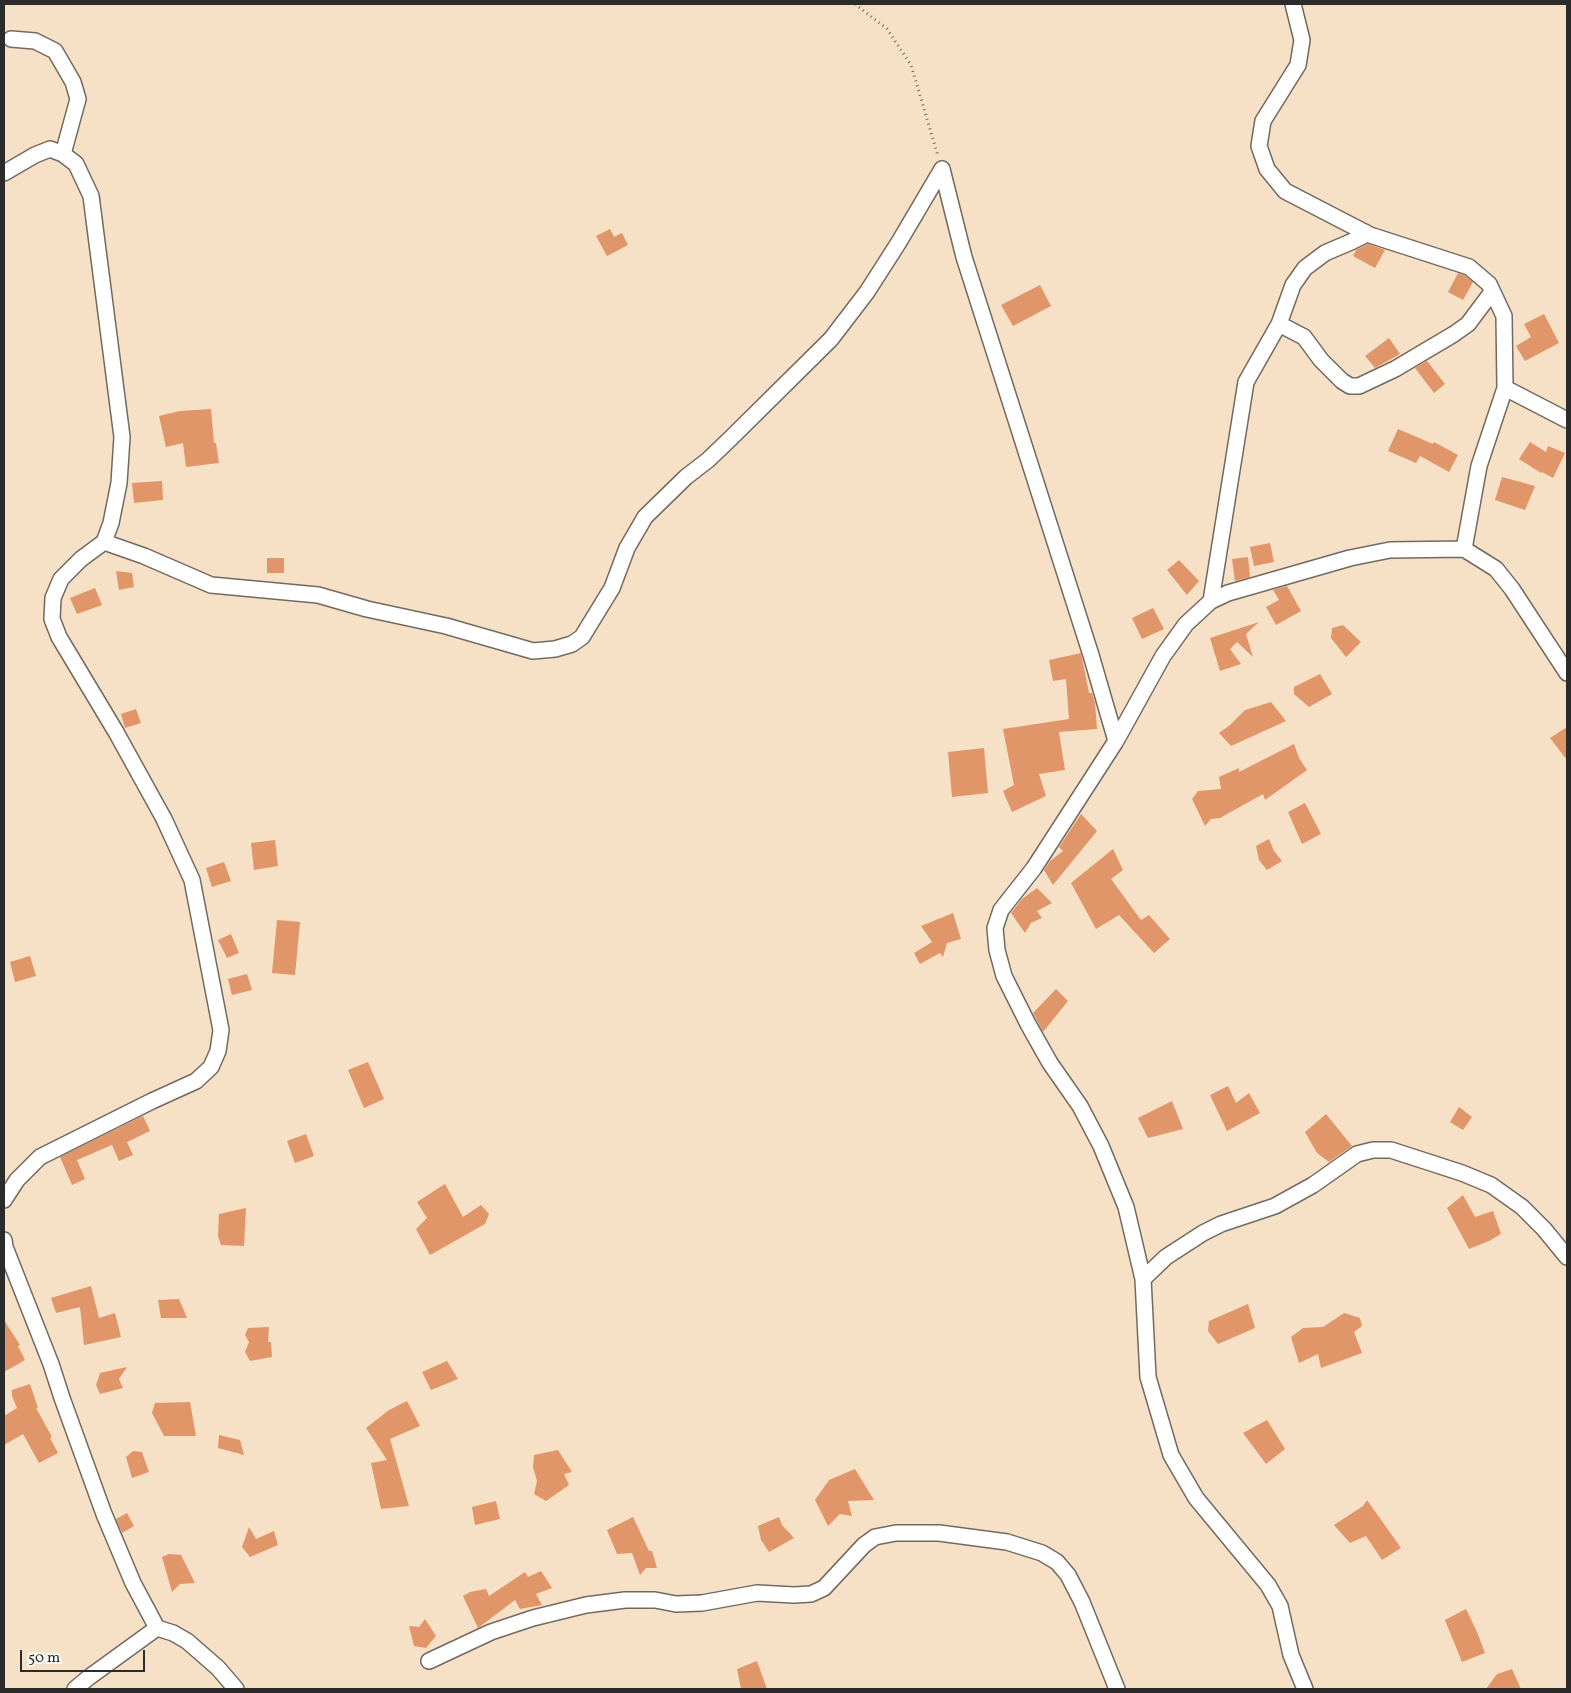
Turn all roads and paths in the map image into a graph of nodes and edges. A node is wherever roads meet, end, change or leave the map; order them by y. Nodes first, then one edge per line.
1 (855, 4) edge
2 (1293, 4) edge
3 (11, 39) dead end
4 (64, 154) junction
5 (942, 170) junction
6 (4, 173) edge
7 (1365, 232) junction
8 (1492, 292) junction
9 (1279, 324) junction
10 (1505, 388) junction
11 (1567, 420) edge
12 (104, 542) junction
13 (1464, 549) junction
14 (1211, 602) junction
15 (1567, 673) edge
16 (1116, 741) junction
17 (4, 1200) edge
18 (4, 1240) edge
19 (1567, 1257) edge
20 (1143, 1279) junction
21 (156, 1628) junction
22 (429, 1661) dead end
23 (75, 1689) edge
24 (236, 1689) edge
25 (1117, 1689) edge
26 (1305, 1689) edge

1 - 5 path
2 - 7 street
3 - 4 street
4 - 6 street
4 - 12 street
5 - 12 street
5 - 16 street
7 - 8 street
7 - 9 street
8 - 9 street
8 - 10 street
9 - 14 street
10 - 11 street
10 - 13 street
12 - 17 street
13 - 14 street
13 - 15 street
14 - 16 street
16 - 20 street
18 - 21 street
19 - 20 street
20 - 26 street
21 - 23 street
21 - 24 street
22 - 25 street

